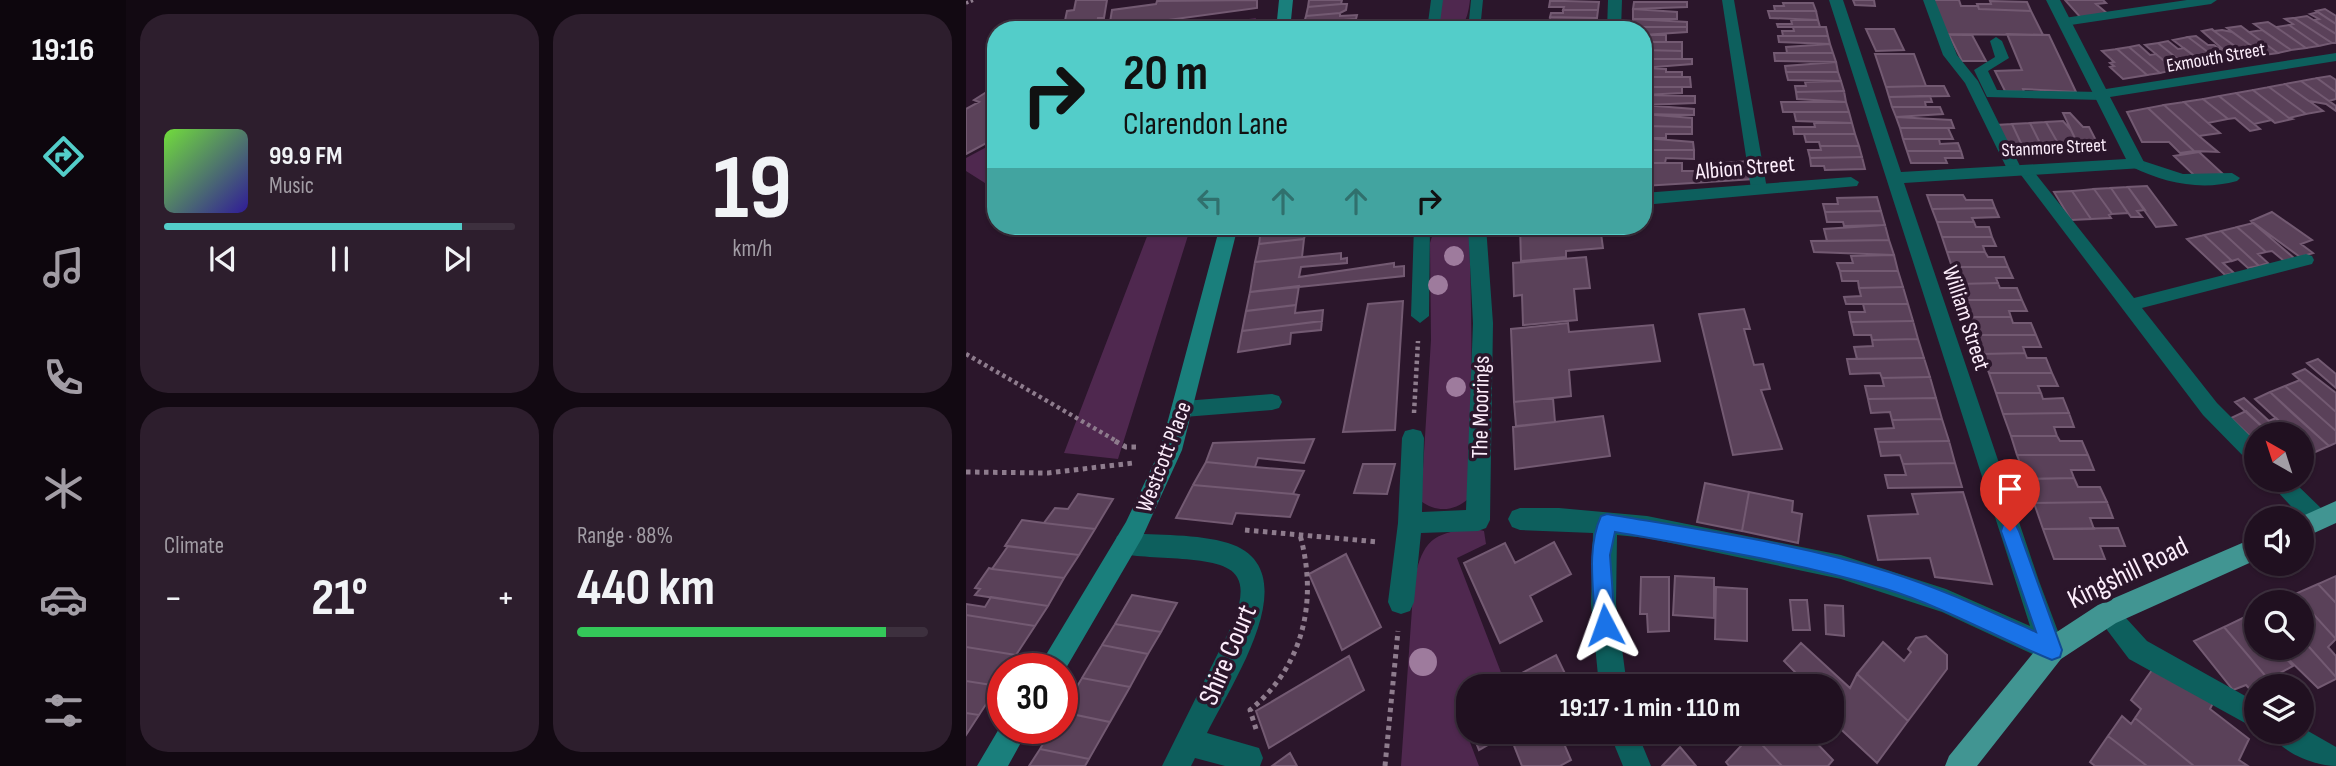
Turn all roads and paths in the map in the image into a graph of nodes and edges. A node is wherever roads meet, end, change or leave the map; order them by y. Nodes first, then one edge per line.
1 (974, 0) edge
2 (1286, 0) edge
3 (1437, 0) edge
4 (1477, 0) edge
5 (1615, 0) edge
6 (1728, 0) edge
7 (1836, 0) edge
8 (1929, 0) edge
9 (2053, 0) edge
10 (2211, 0) edge
11 (966, 3) edge
12 (1284, 21) edge
13 (1434, 21) edge
14 (1475, 21) edge
15 (1614, 21) edge
16 (2064, 22) junction
17 (1996, 41) dead end
18 (2336, 57) edge
19 (2102, 95) junction
20 (2137, 164) junction
21 (2021, 171) junction
22 (1895, 178) junction
23 (2232, 178) dead end
24 (1851, 182) dead end
25 (1759, 190) junction
26 (1652, 198) edge
27 (1227, 235) edge
28 (1422, 235) edge
29 (1478, 235) edge
30 (2306, 260) dead end
31 (2130, 305) junction
32 (1420, 316) joint
33 (966, 354) edge
34 (1272, 402) dead end
35 (1184, 409) junction
36 (1413, 438) joint
37 (2244, 444) edge
38 (1126, 447) dead end
39 (1135, 463) dead end
40 (966, 472) edge
41 (2290, 492) edge
42 (1520, 519) dead end
43 (2319, 520) edge
44 (1607, 522) junction
45 (1234, 529) dead end
46 (1409, 534) junction
47 (1300, 535) junction
48 (1126, 544) junction
49 (2244, 553) edge
50 (1401, 602) joint
51 (2107, 614) junction
52 (2052, 650) junction
53 (1060, 653) edge
54 (1612, 674) edge
55 (2244, 709) edge
56 (1005, 744) edge
57 (1628, 744) edge
58 (2306, 744) edge
59 (1254, 747) joint
60 (1183, 754) edge
61 (2336, 761) edge
62 (991, 766) edge
63 (1385, 766) edge
64 (1637, 766) edge
65 (1959, 766) edge

1 - 11 path
2 - 12 main road
3 - 13 lane
4 - 14 lane
5 - 15 street
6 - 25 lane
7 - 22 street, William Street
8 - 21 lane
9 - 16 street, Stanmore Street
10 - 16 lane
16 - 19 street, Stanmore Street
17 - 19 lane
18 - 19 street, Exmouth Street
19 - 20 street, Stanmore Street
20 - 21 street, Stanmore Street
20 - 23 lane
21 - 22 street, Stanmore Street
21 - 31 lane
22 - 52 street, William Street
24 - 25 street, Albion Street
25 - 26 street, Albion Street
27 - 35 main road, Westcott Place
28 - 32 lane
29 - 46 street, The Moorings
30 - 31 lane
31 - 37 lane
32 - 36 path
33 - 38 path
34 - 35 lane
35 - 48 main road, Westcott Place
36 - 46 street
39 - 40 path
41 - 43 lane
42 - 44 street
44 - 52 street
44 - 54 street
45 - 47 path
46 - 47 path
46 - 50 street
47 - 59 path, Shire Court
48 - 53 main road, Westcott Place
48 - 60 street, Shire Court
49 - 51 main road, Kingshill Road
50 - 63 path
51 - 52 main road, Kingshill Road
51 - 55 lane
52 - 65 main road, Kingshill Road
56 - 62 main road
57 - 64 street
58 - 61 lane
59 - 60 street, Shire Court

